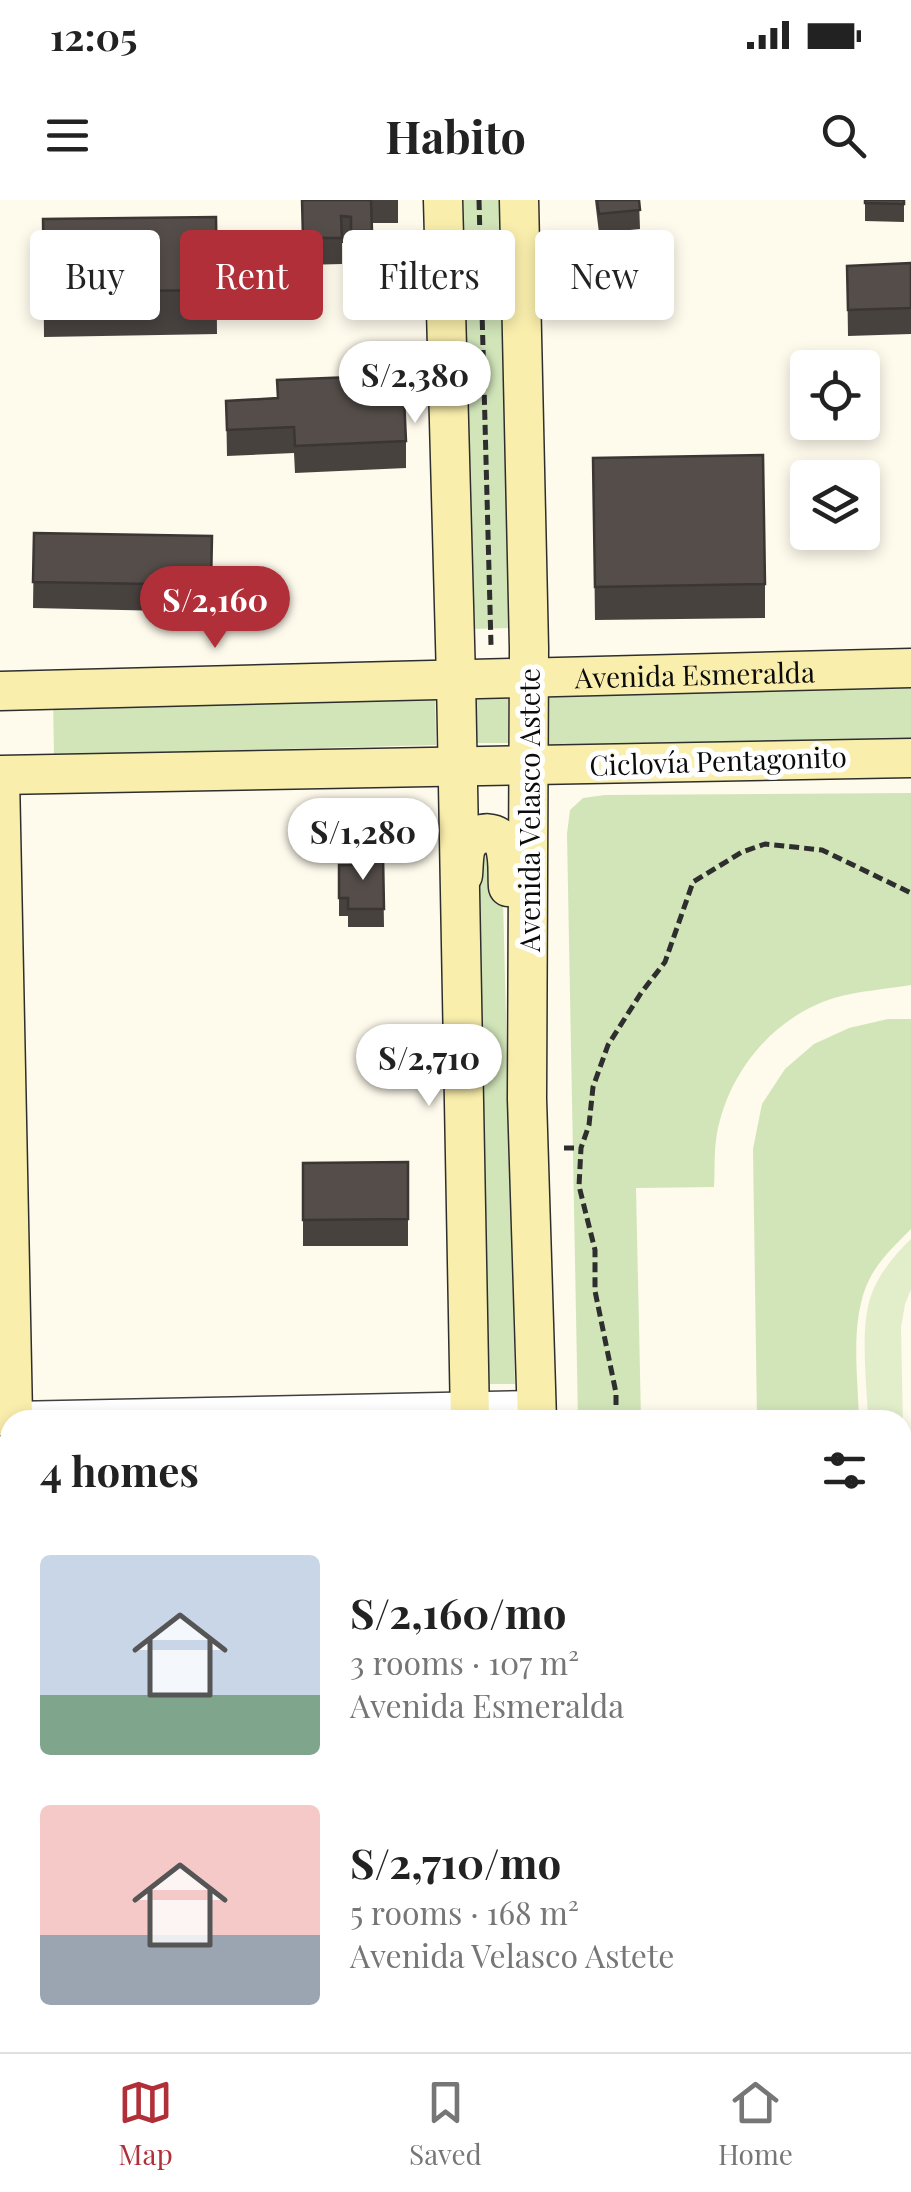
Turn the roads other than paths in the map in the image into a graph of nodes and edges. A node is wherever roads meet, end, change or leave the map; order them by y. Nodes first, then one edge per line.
1 (443, 200) edge
2 (519, 200) edge
3 (911, 668) edge
4 (528, 677) junction
5 (456, 679) junction
6 (0, 691) edge
7 (911, 758) edge
8 (528, 765) junction
9 (457, 767) junction
10 (0, 776) edge
11 (459, 921) junction
12 (528, 1099) junction
13 (9, 1410) edge
14 (470, 1410) edge
15 (537, 1410) edge

1 - 5 main road
2 - 4 main road, Avenida Velasco Astete
3 - 4 main road, Avenida Esmeralda
4 - 5 main road, Avenida Esmeralda
4 - 8 main road, Avenida Velasco Astete
5 - 6 main road, Avenida Esmeralda
5 - 9 main road
7 - 8 main road
8 - 9 main road
8 - 12 main road, Avenida Velasco Astete
9 - 10 main road
9 - 11 main road
10 - 13 main road
11 - 12 main road
11 - 14 main road
12 - 15 main road, Avenida Velasco Astete

